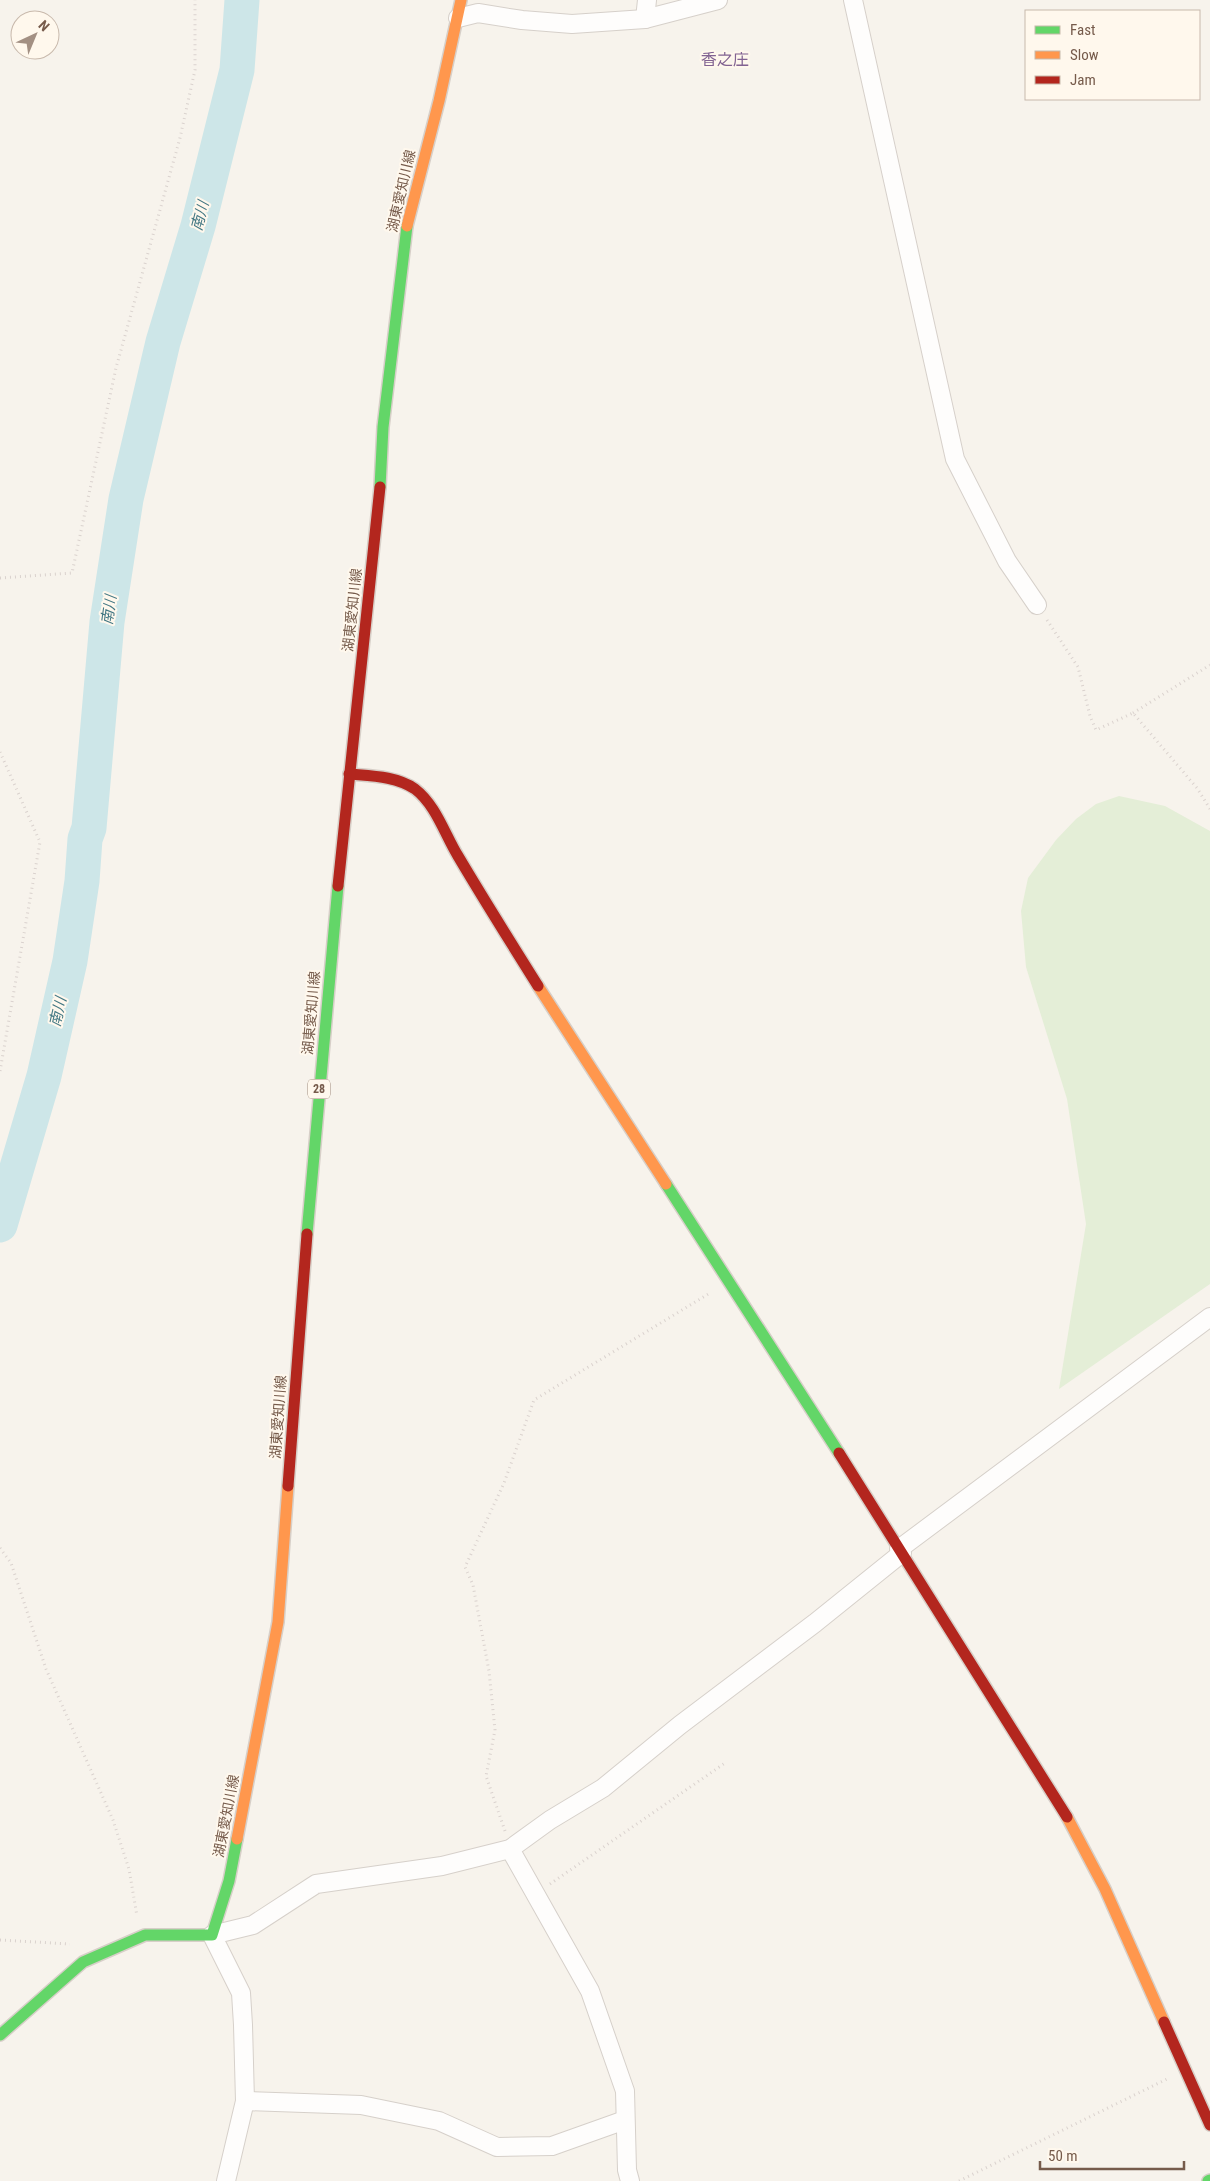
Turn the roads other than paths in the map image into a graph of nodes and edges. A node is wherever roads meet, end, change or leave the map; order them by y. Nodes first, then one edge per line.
1 (461, 0) edge
2 (647, 0) edge
3 (718, 0) edge
4 (853, 0) edge
5 (458, 18) junction
6 (645, 19) junction
7 (1037, 604) road end
8 (349, 774) junction
9 (1210, 1317) edge
10 (900, 1551) junction
11 (510, 1849) junction
12 (212, 1934) junction
13 (0, 2035) edge
14 (245, 2101) junction
15 (626, 2120) junction
16 (1210, 2125) edge
17 (226, 2181) edge
18 (630, 2181) edge

1 - 5 main road, 湖東愛知川線 / 28
2 - 6 street
3 - 6 street
4 - 7 street
5 - 6 street
5 - 8 main road, 湖東愛知川線 / 28
8 - 10 main road
8 - 12 main road, 湖東愛知川線 / 28
9 - 10 street
10 - 11 street
10 - 16 main road
11 - 12 street
11 - 15 street
12 - 13 main road
12 - 14 street
14 - 15 street
14 - 17 street
15 - 18 street

